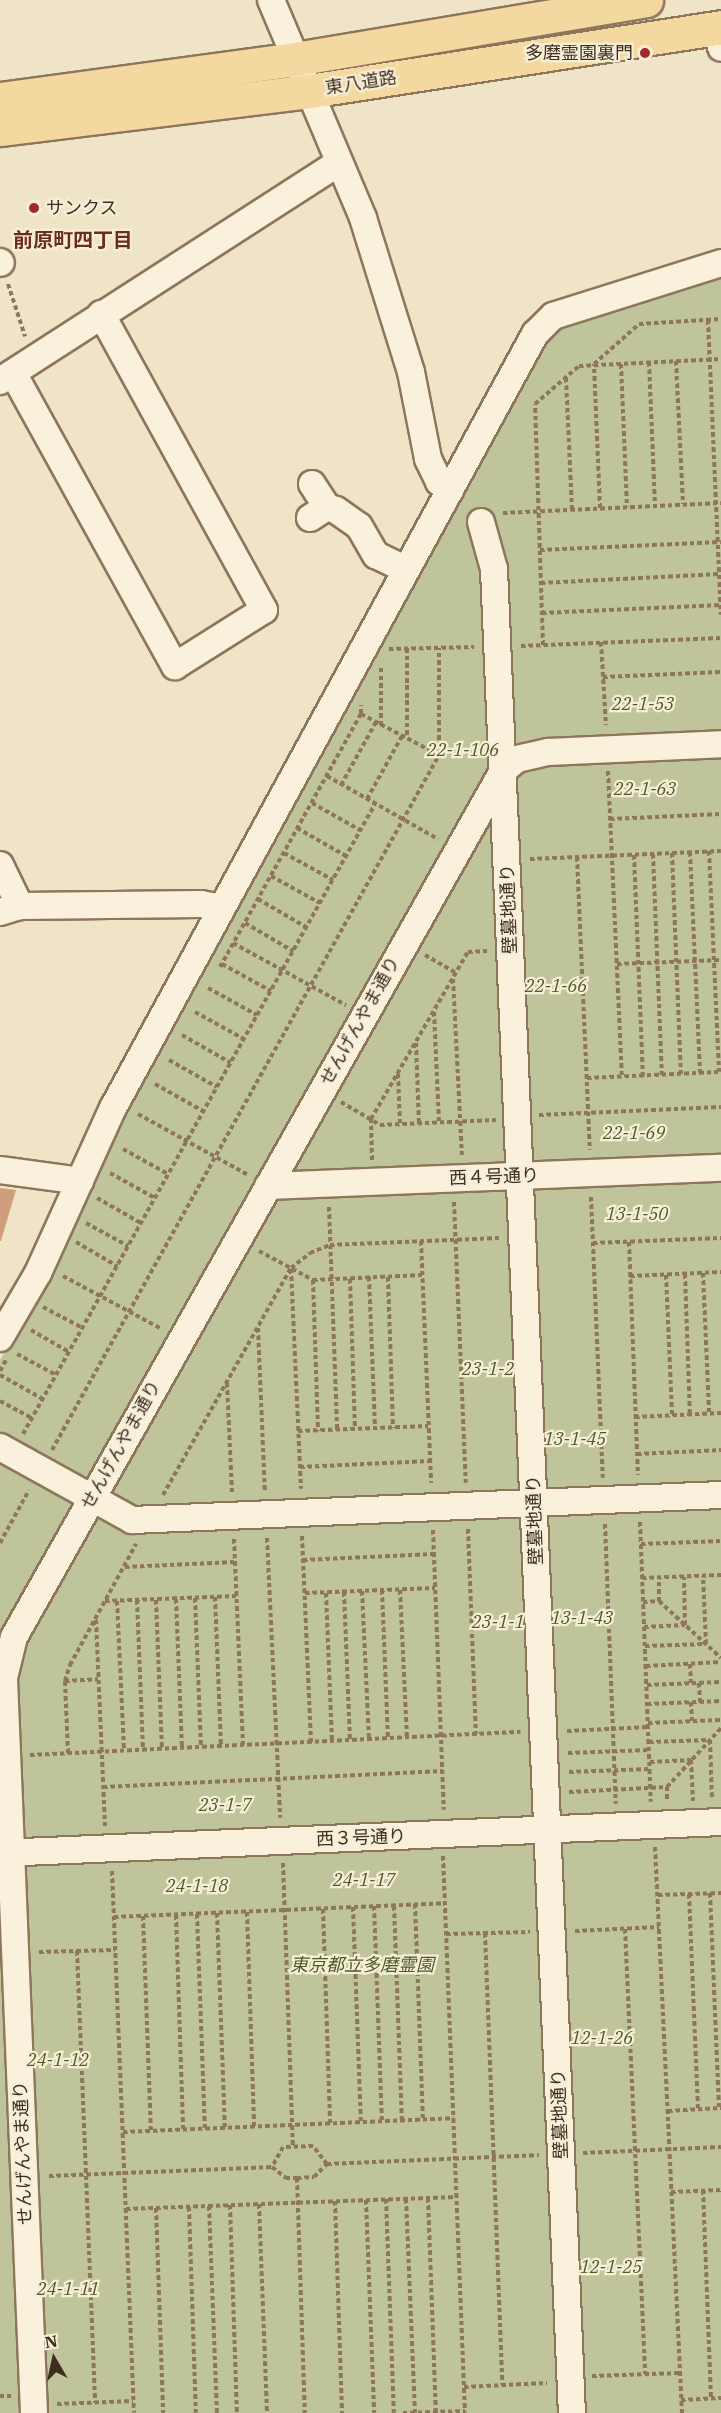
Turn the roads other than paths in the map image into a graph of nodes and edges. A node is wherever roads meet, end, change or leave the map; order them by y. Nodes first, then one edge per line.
1 (271, 0) edge
2 (646, 0) edge
3 (720, 34) edge
4 (295, 59) junction
5 (309, 91) junction
6 (0, 99) edge
7 (0, 129) edge
8 (337, 164) junction
9 (721, 263) edge
10 (102, 314) junction
11 (15, 371) edge
12 (312, 484) dead end
13 (450, 490) junction
14 (481, 522) road end
15 (405, 569) junction
16 (721, 744) edge
17 (503, 771) junction
18 (0, 865) edge
19 (221, 908) junction
20 (10, 909) edge
21 (721, 1168) edge
22 (0, 1170) edge
23 (521, 1176) junction
24 (261, 1182) junction
25 (88, 1190) junction
26 (5, 1345) edge
27 (6, 1451) edge
28 (721, 1495) edge
29 (92, 1497) junction
30 (534, 1502) junction
31 (717, 1814) edge
32 (548, 1829) junction
33 (5, 1853) edge
34 (41, 2409) edge
35 (572, 2413) edge

1 - 4 street
2 - 4 main road, 東八道路
3 - 5 main road, 東八道路
4 - 5 street
4 - 6 main road, 東八道路
5 - 7 main road, 東八道路
5 - 8 street
8 - 10 street
8 - 13 street
9 - 13 street
10 - 11 street
10 - 11 street
12 - 15 street
13 - 15 street
14 - 17 street, 壁墓地通り
15 - 19 street
16 - 17 street, せんげんやま通り
17 - 23 street, 壁墓地通り
17 - 24 street, せんげんやま通り
18 - 20 street
19 - 20 street
19 - 25 street
21 - 23 street, 西４号通り
22 - 25 street
23 - 24 street, 西４号通り
23 - 30 street, 壁墓地通り
24 - 29 street, せんげんやま通り
25 - 26 street
27 - 29 street
28 - 30 street
29 - 30 street
29 - 33 street, せんげんやま通り
30 - 32 street, 壁墓地通り
31 - 32 street, 西３号通り
32 - 33 street, 西３号通り
32 - 35 street, 壁墓地通り
33 - 34 street, せんげんやま通り

